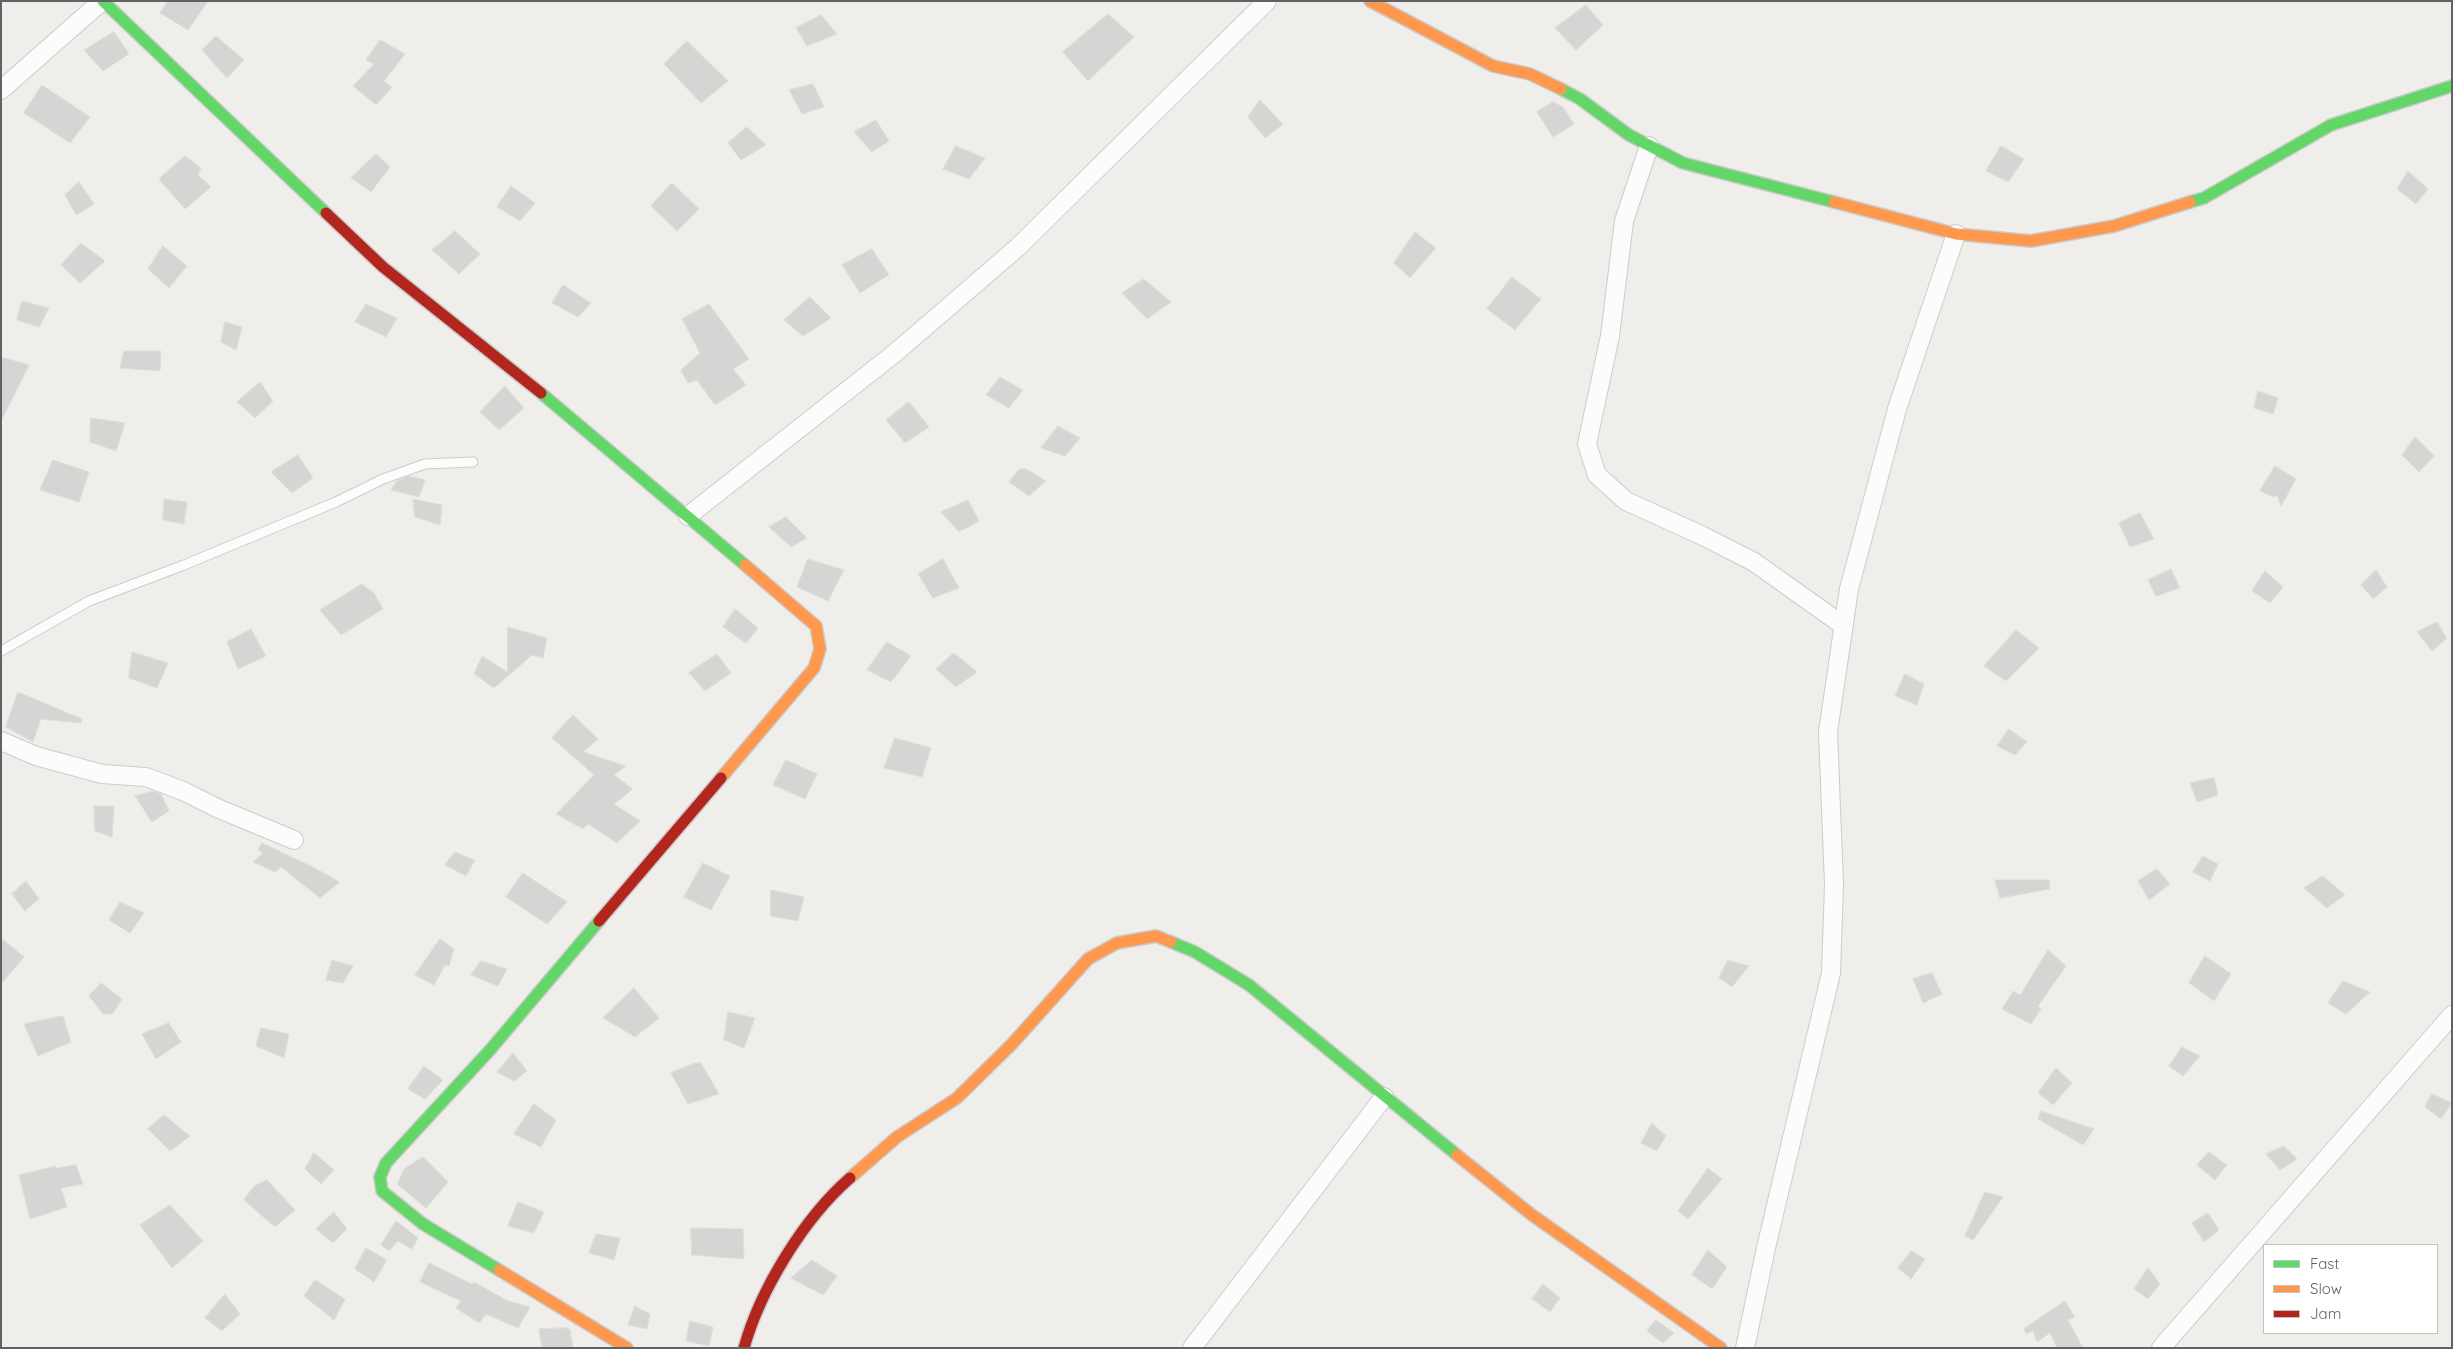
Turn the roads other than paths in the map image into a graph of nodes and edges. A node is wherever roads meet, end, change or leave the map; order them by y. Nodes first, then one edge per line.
1 (102, 1) edge
2 (1267, 1) edge
3 (1370, 1) edge
4 (2452, 86) edge
5 (1, 90) edge
6 (1649, 146) junction
7 (1956, 234) junction
8 (473, 462) dead end
9 (688, 516) junction
10 (1844, 626) junction
11 (1, 651) edge
12 (1, 741) edge
13 (294, 840) dead end
14 (2452, 1015) edge
15 (1384, 1096) junction
16 (627, 1348) edge
17 (744, 1348) edge
18 (1192, 1348) edge
19 (1722, 1348) edge
20 (1745, 1348) edge
21 (2161, 1348) edge

1 - 5 street
1 - 9 street
2 - 9 street
3 - 6 street
4 - 7 street
6 - 7 street
6 - 10 street
7 - 10 street
8 - 11 lane
9 - 16 street
10 - 20 street
12 - 13 street
14 - 21 street
15 - 17 street
15 - 18 street
15 - 19 street

